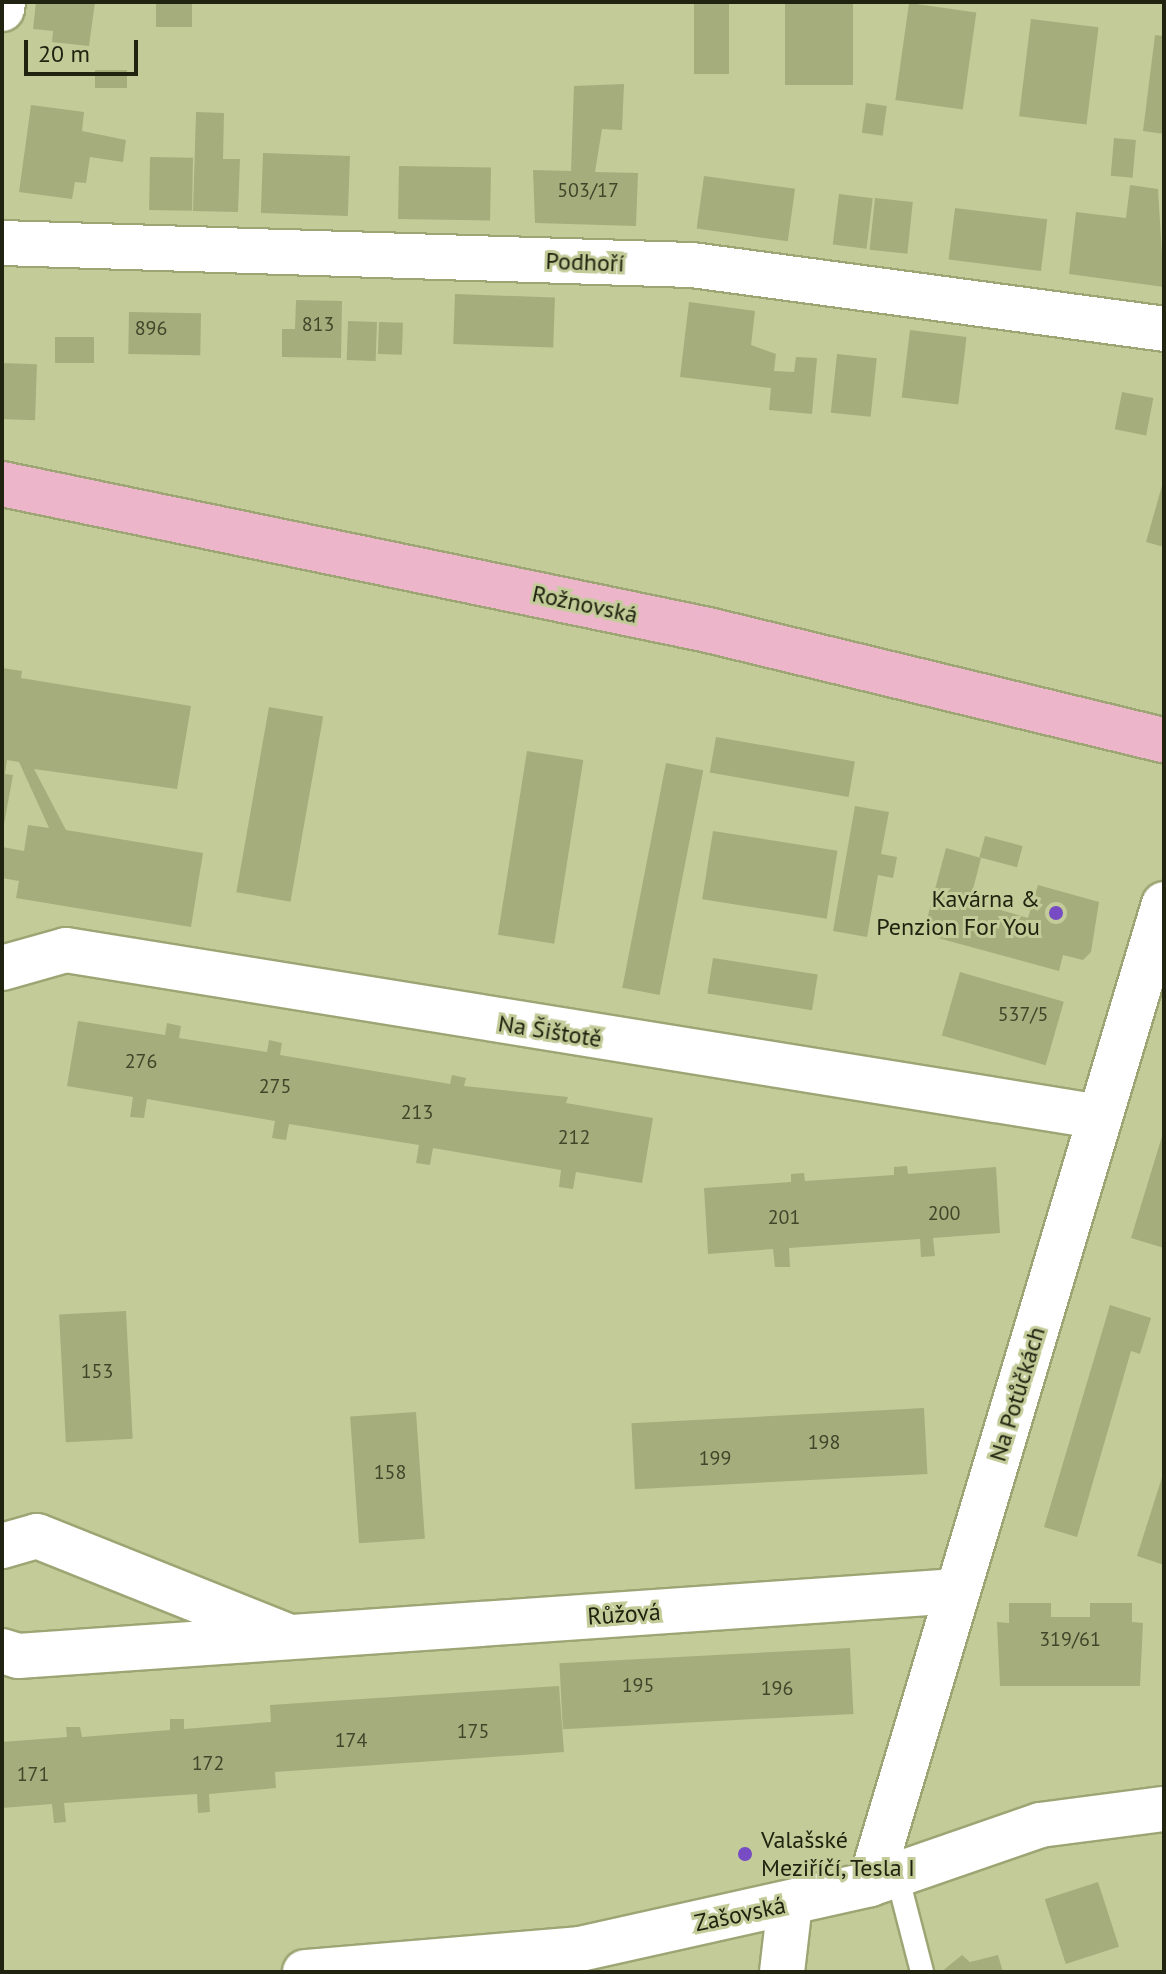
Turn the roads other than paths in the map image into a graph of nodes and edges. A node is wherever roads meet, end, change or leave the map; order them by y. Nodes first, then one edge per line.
1 (3, 2) edge
2 (2, 9) edge
3 (2, 243) edge
4 (1164, 329) edge
5 (2, 484) edge
6 (1164, 740) edge
7 (1164, 904) edge
8 (2, 968) edge
9 (1151, 992) edge
10 (1100, 1117) junction
11 (2, 1546) edge
12 (957, 1591) junction
13 (290, 1637) junction
14 (2, 1651) edge
15 (1164, 1809) edge
16 (883, 1879) junction
17 (790, 1903) junction
18 (305, 1972) edge
19 (782, 1972) edge
20 (922, 1972) edge

1 - 2 street
3 - 4 street, Podhoří
5 - 6 main road, Rožnovská
7 - 9 street, Na Potůčkách
8 - 10 street, Na Šištotě
9 - 10 street, Na Potůčkách
10 - 12 street, Na Potůčkách
11 - 13 street, Růžová
12 - 13 street, Růžová
12 - 16 street, Na Potůčkách
13 - 14 street, Růžová
15 - 16 street, Zašovská
16 - 17 street, Zašovská
16 - 20 lane
17 - 18 street, Zašovská
17 - 19 street

